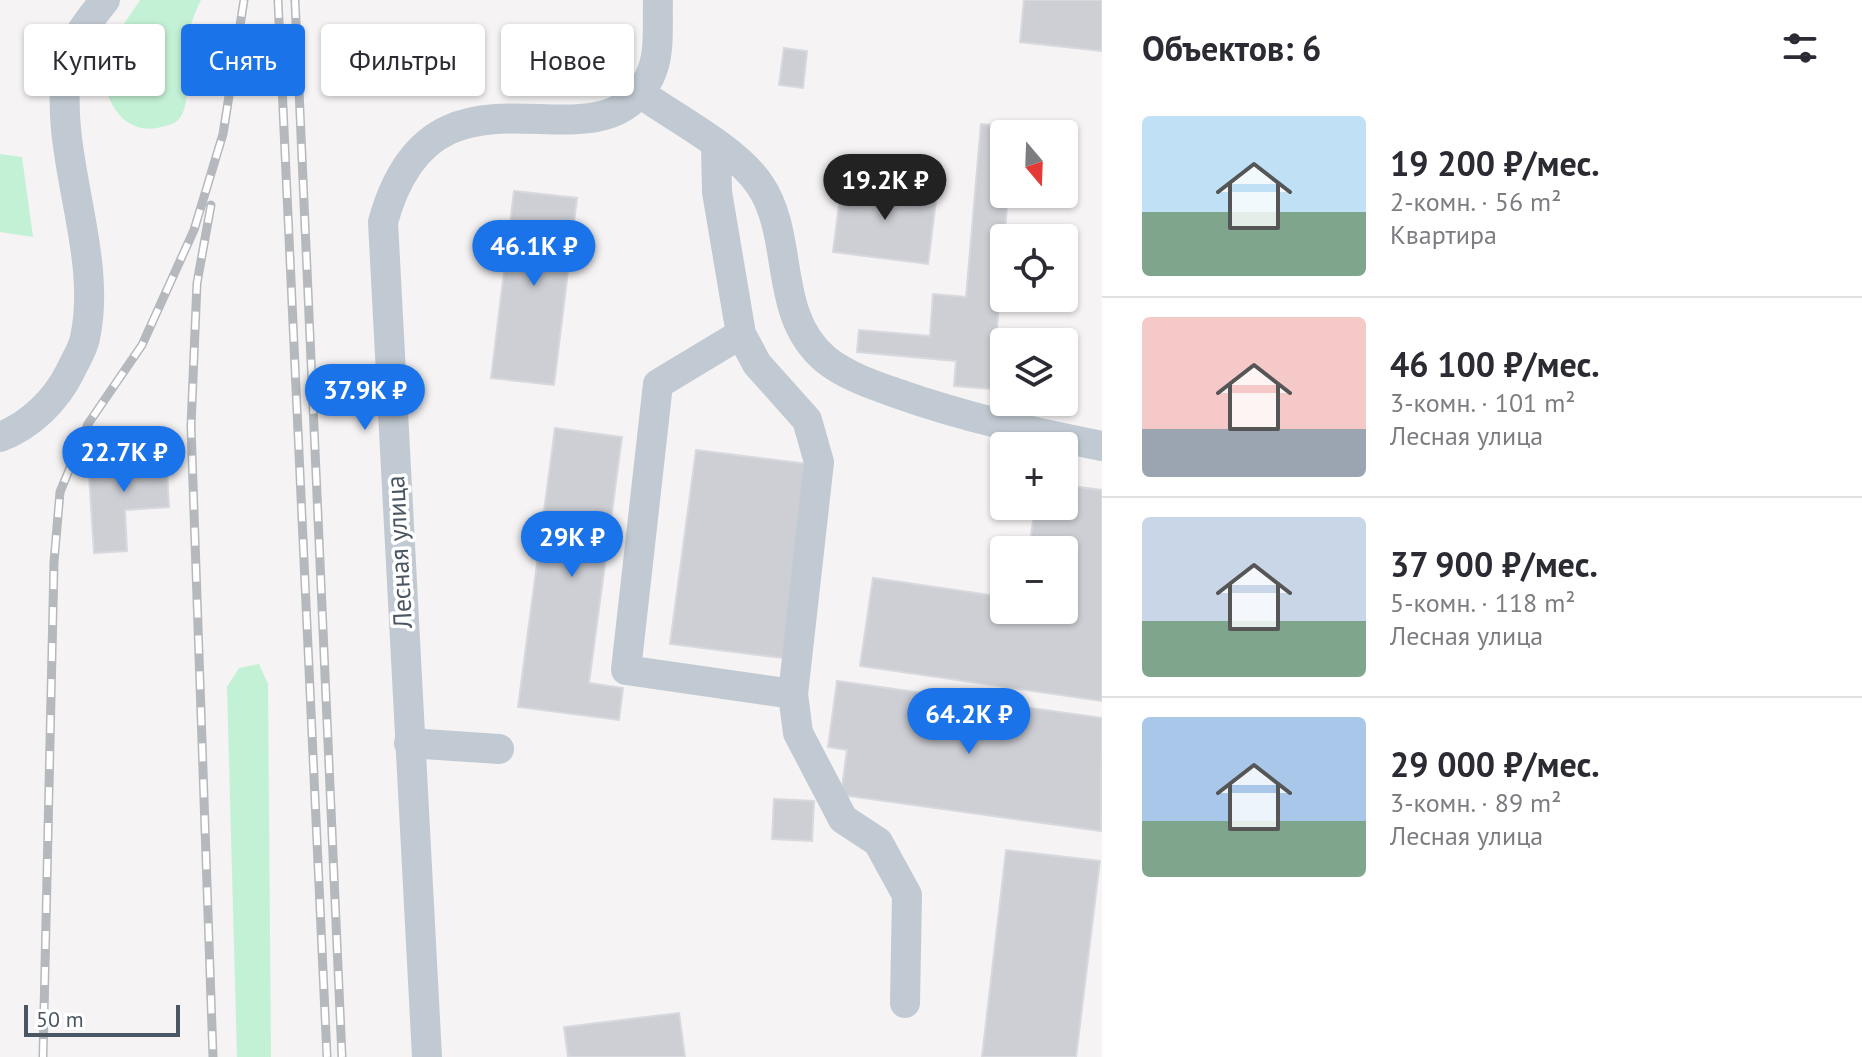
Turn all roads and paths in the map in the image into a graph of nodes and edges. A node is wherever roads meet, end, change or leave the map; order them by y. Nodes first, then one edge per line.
1 (105, 0) edge
2 (658, 0) edge
3 (640, 93) junction
4 (716, 146) junction
5 (741, 334) junction
6 (0, 437) edge
7 (1102, 446) edge
8 (793, 694) junction
9 (409, 743) junction
10 (499, 749) dead end
11 (905, 1003) dead end
12 (427, 1057) edge

1 - 6 street
2 - 3 street
3 - 4 street
3 - 9 street, Лесная улица
4 - 5 street
4 - 7 street
5 - 8 street
5 - 8 street
8 - 11 street
9 - 10 street
9 - 12 street, Лесная улица

